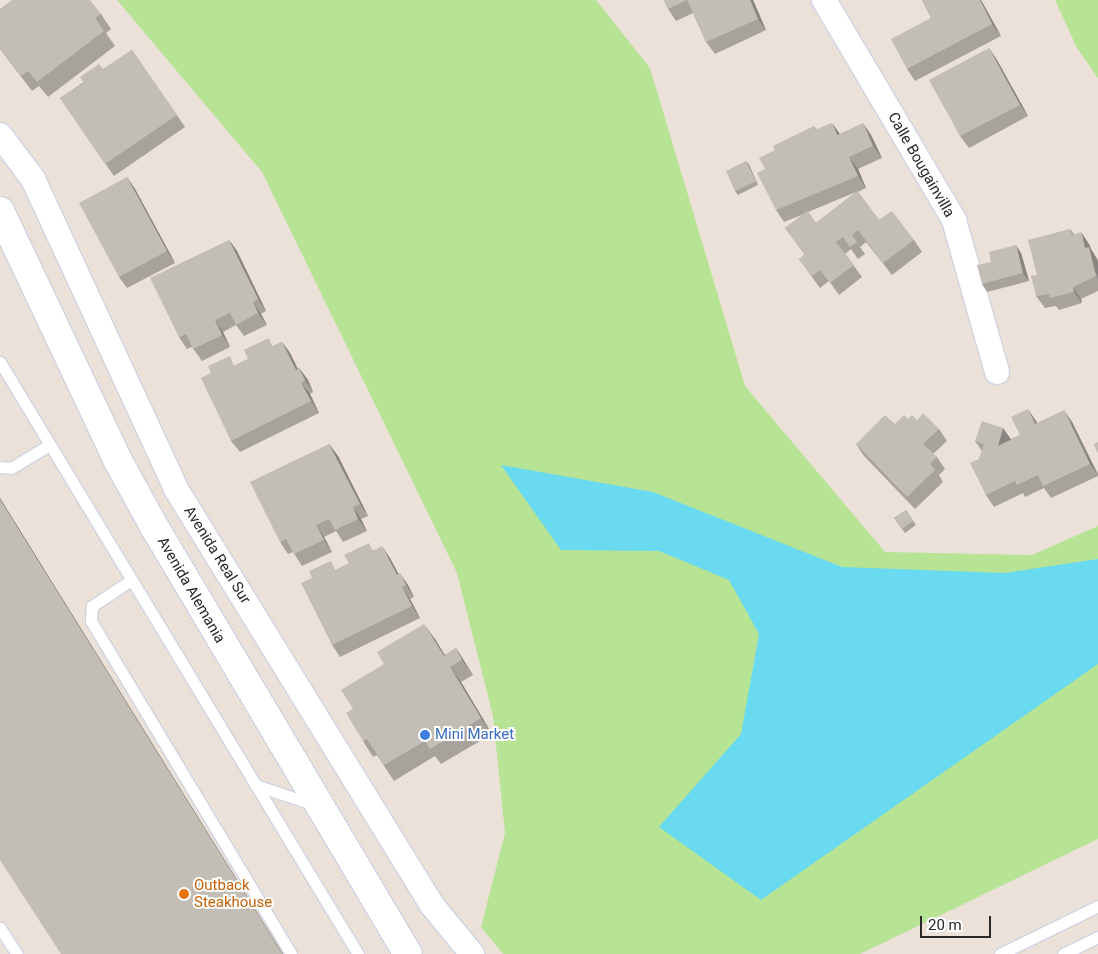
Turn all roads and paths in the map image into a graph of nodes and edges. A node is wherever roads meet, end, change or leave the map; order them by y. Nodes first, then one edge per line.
1 (824, 0) edge
2 (0, 135) edge
3 (0, 211) edge
4 (0, 362) edge
5 (997, 372) dead end
6 (49, 445) junction
7 (0, 467) edge
8 (131, 580) junction
9 (255, 785) junction
10 (317, 806) junction
11 (1098, 906) edge
12 (0, 928) edge
13 (1098, 938) edge
14 (17, 954) edge
15 (291, 954) edge
16 (358, 954) edge
17 (408, 954) edge
18 (472, 954) edge
19 (1000, 954) edge
20 (1063, 954) edge

1 - 5 street, Calle Bougainvilla
2 - 18 street, Avenida Real Sur
3 - 10 street, Avenida Alemania
4 - 6 lane
6 - 7 lane
6 - 8 lane
8 - 9 lane
8 - 15 lane
9 - 10 lane
9 - 16 lane
10 - 17 street, Avenida Alemania
11 - 19 lane
12 - 14 lane
13 - 20 lane

